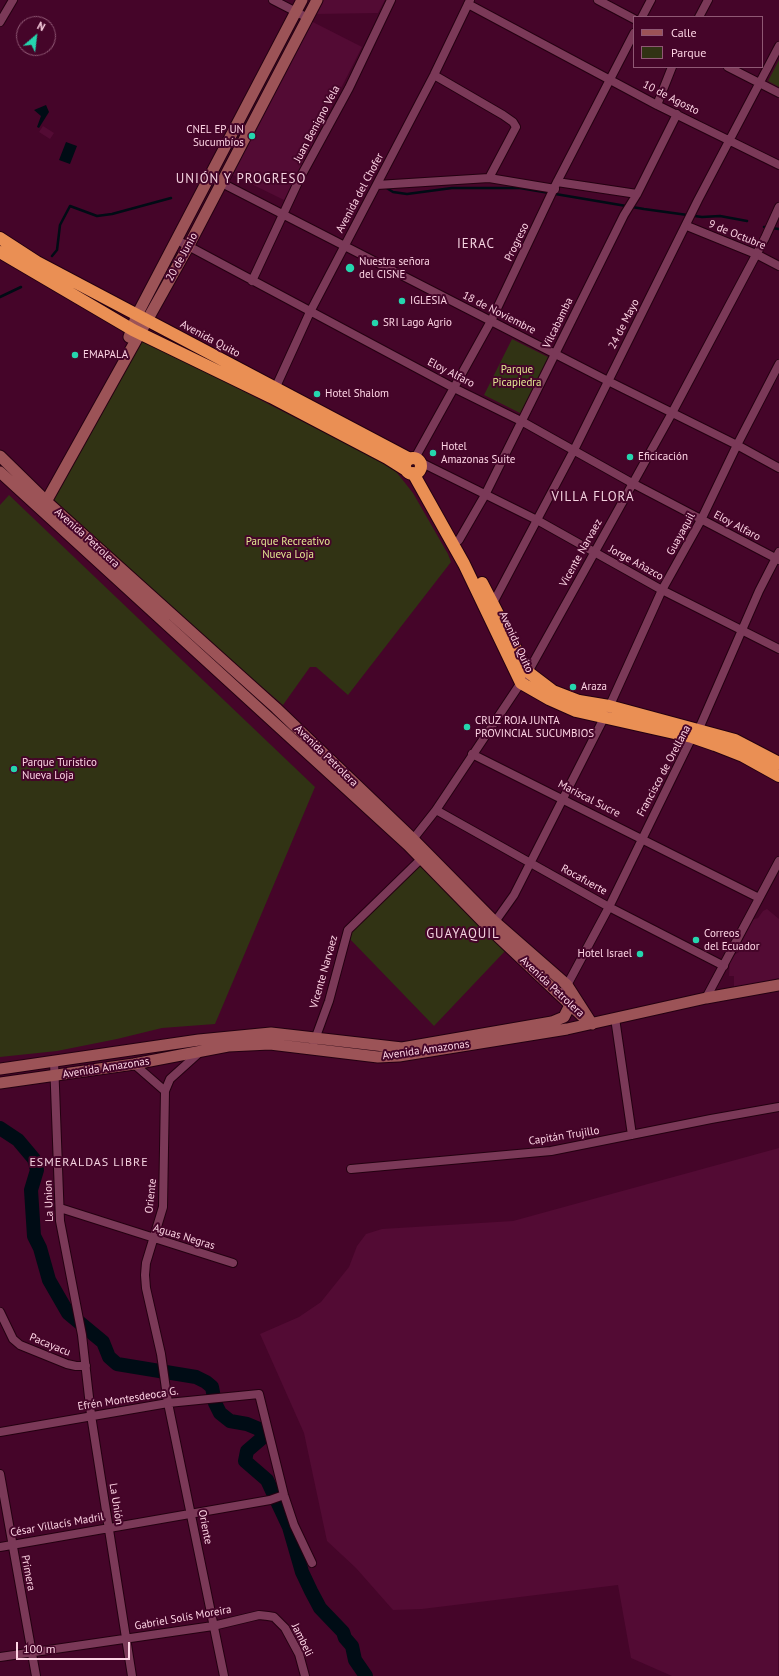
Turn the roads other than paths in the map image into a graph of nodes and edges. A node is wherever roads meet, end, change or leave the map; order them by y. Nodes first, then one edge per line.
1 (13, 0) edge
2 (273, 0) edge
3 (302, 0) edge
4 (317, 0) edge
5 (392, 0) edge
6 (598, 0) edge
7 (651, 0) edge
8 (708, 0) edge
9 (469, 2) edge
10 (296, 12) junction
11 (643, 16) edge
12 (700, 16) edge
13 (308, 18) junction
14 (633, 18) edge
15 (0, 22) edge
16 (633, 35) edge
17 (779, 46) edge
18 (672, 68) edge
19 (730, 68) edge
20 (434, 75) junction
21 (610, 78) junction
22 (759, 83) junction
23 (779, 93) edge
24 (657, 105) junction
25 (676, 114) junction
26 (729, 140) junction
27 (779, 165) edge
28 (210, 177) junction
29 (488, 178) junction
30 (221, 184) junction
31 (377, 185) junction
32 (556, 185) junction
33 (637, 194) junction
34 (779, 207) edge
35 (283, 215) junction
36 (686, 226) junction
37 (0, 238) edge
38 (177, 240) junction
39 (344, 246) junction
40 (188, 247) junction
41 (0, 252) edge
42 (756, 254) junction
43 (779, 266) edge
44 (252, 281) junction
45 (310, 312) junction
46 (141, 318) junction
47 (491, 321) junction
48 (136, 332) junction
49 (555, 354) junction
50 (779, 364) edge
51 (608, 381) junction
52 (454, 388) junction
53 (273, 392) junction
54 (672, 413) junction
55 (523, 422) junction
56 (737, 445) junction
57 (574, 450) junction
58 (0, 456) edge
59 (414, 466) junction
60 (779, 468) edge
61 (0, 472) edge
62 (632, 483) junction
63 (485, 494) junction
64 (41, 504) junction
65 (537, 520) junction
66 (701, 520) junction
67 (459, 540) junction
68 (594, 552) junction
69 (778, 557) edge
70 (662, 590) junction
71 (489, 605) junction
72 (743, 629) junction
73 (779, 648) edge
74 (528, 672) junction
75 (521, 683) junction
76 (607, 711) junction
77 (695, 734) junction
78 (472, 754) junction
79 (779, 763) edge
80 (779, 776) edge
81 (562, 798) junction
82 (436, 810) junction
83 (641, 838) junction
84 (411, 843) junction
85 (421, 859) junction
86 (779, 861) edge
87 (530, 863) junction
88 (759, 898) junction
89 (609, 907) junction
90 (493, 925) junction
91 (724, 966) junction
92 (567, 985) junction
93 (779, 985) edge
94 (562, 996) junction
95 (706, 998) junction
96 (570, 1005) junction
97 (615, 1018) junction
98 (592, 1024) junction
99 (315, 1037) junction
100 (202, 1050) junction
101 (313, 1050) junction
102 (54, 1061) junction
103 (134, 1064) junction
104 (0, 1069) edge
105 (55, 1076) junction
106 (0, 1083) edge
107 (165, 1091) junction
108 (779, 1107) edge
109 (632, 1135) junction
110 (351, 1169) dead end
111 (60, 1208) junction
112 (153, 1239) junction
113 (233, 1263) dead end
114 (0, 1312) edge
115 (82, 1335) joint
116 (86, 1366) junction
117 (168, 1403) junction
118 (92, 1416) junction
119 (0, 1432) edge
120 (0, 1474) edge
121 (281, 1496) junction
122 (192, 1514) junction
123 (109, 1527) junction
124 (12, 1545) junction
125 (0, 1547) edge
126 (312, 1562) dead end
127 (274, 1617) joint
128 (213, 1626) junction
129 (125, 1639) junction
130 (32, 1653) junction
131 (0, 1657) edge
132 (36, 1676) edge
133 (132, 1676) edge
134 (224, 1676) edge
135 (305, 1676) edge

1 - 15 street
2 - 10 street
3 - 10 main road, 20 de Junio
4 - 13 main road, 20 de Junio
5 - 35 street, Juan Benigno Vela
6 - 14 street
7 - 11 street
8 - 12 street
9 - 20 street, Avenida del Chofer
9 - 21 street, 10 de Agosto
10 - 13 street
10 - 28 main road, 20 de Junio
13 - 30 main road, 20 de Junio
16 - 21 street, Progreso
17 - 22 street, 24 de Mayo
18 - 24 street
19 - 22 street
20 - 29 street
20 - 31 street, Avenida del Chofer
21 - 24 street, 10 de Agosto
21 - 32 street, Progreso
22 - 23 street
22 - 26 street, 24 de Mayo
24 - 25 street, 10 de Agosto
25 - 26 street, 10 de Agosto
25 - 33 street, Vilcabamba
26 - 27 street, 10 de Agosto
26 - 36 street, 24 de Mayo
28 - 30 street, 18 de Noviembre
28 - 38 main road, 20 de Junio
29 - 31 street
29 - 32 street
30 - 35 street, 18 de Noviembre
30 - 40 main road, 20 de Junio
31 - 39 street, Avenida del Chofer
32 - 33 street
32 - 47 street, Progreso
33 - 49 street, Vilcabamba
34 - 42 street, Vicente Narvaez
35 - 39 street, 18 de Noviembre
35 - 44 street, Juan Benigno Vela
36 - 42 street, 9 de Octubre
36 - 51 street, 24 de Mayo
37 - 46 highway, Avenida Quito
38 - 40 street, Eloy Alfaro
38 - 46 main road, 20 de Junio
39 - 45 street, Avenida del Chofer
39 - 47 street, 18 de Noviembre
40 - 44 street, Eloy Alfaro
40 - 46 main road, 20 de Junio
41 - 48 highway, Avenida Quito
42 - 43 street, 9 de Octubre
42 - 54 street, Vicente Narvaez
44 - 45 street, Eloy Alfaro
45 - 52 street, Eloy Alfaro
45 - 53 street, Avenida del Chofer
46 - 48 main road, 20 de Junio
46 - 53 highway, Avenida Quito
47 - 49 street, 18 de Noviembre
47 - 52 street, Progreso
48 - 53 highway, Avenida Quito
48 - 64 main road, 20 de Junio
49 - 51 street, 18 de Noviembre
49 - 55 street, Vilcabamba
50 - 56 street, Guayaquil
51 - 54 street, 18 de Noviembre
51 - 57 street, 24 de Mayo
52 - 55 street, Eloy Alfaro
52 - 59 street, Progreso
53 - 59 highway, Avenida Quito
54 - 56 street, 18 de Noviembre
54 - 62 street, Vicente Narvaez
55 - 57 street, Eloy Alfaro
55 - 63 street, Vilcabamba
56 - 60 street, 18 de Noviembre
56 - 66 street, Guayaquil
57 - 62 street, Eloy Alfaro
57 - 65 street, 24 de Mayo
58 - 64 main road, Avenida Petrolera
59 - 63 street, Jorge Añazco
59 - 67 highway, Avenida Quito
59 - 71 highway, Avenida Quito
61 - 64 main road, Avenida Petrolera
62 - 66 street, Eloy Alfaro
62 - 68 street, Vicente Narvaez
63 - 65 street, Jorge Añazco
63 - 67 street, Vilcabamba
64 - 84 main road, Avenida Petrolera
65 - 68 street, Jorge Añazco
65 - 71 street, 24 de Mayo
66 - 69 street, Eloy Alfaro
66 - 70 street, Guayaquil
67 - 71 highway, Avenida Quito
68 - 70 street, Jorge Añazco
68 - 74 street, Vicente Narvaez
69 - 72 street, Francisco de Orellana
70 - 72 street, Jorge Añazco
70 - 76 street, Guayaquil
71 - 74 highway, Avenida Quito
71 - 75 highway, Avenida Quito
72 - 73 street, Jorge Añazco
72 - 77 street, Francisco de Orellana
74 - 75 street, Vicente Narvaez
74 - 76 highway, Avenida Quito
75 - 76 highway, Avenida Quito
75 - 78 street, Vicente Narvaez
76 - 77 highway, Avenida Quito
76 - 81 street, Guayaquil
77 - 79 highway, Avenida Quito
77 - 80 highway, Avenida Quito
77 - 83 street, Francisco de Orellana
78 - 81 street, Mariscal Sucre
78 - 82 street, Vicente Narvaez
81 - 83 street, Mariscal Sucre
81 - 87 street, Guayaquil
82 - 84 street, Vicente Narvaez
82 - 87 street, Rocafuerte
83 - 88 street, Mariscal Sucre
83 - 89 street, Francisco de Orellana
84 - 85 main road, Avenida Petrolera
84 - 90 main road, Avenida Petrolera
85 - 90 main road, Avenida Petrolera
85 - 99 street, Vicente Narvaez
86 - 88 street
87 - 89 street, Rocafuerte
87 - 90 street, Guayaquil
88 - 91 street
89 - 91 street, Rocafuerte
89 - 92 street, Francisco de Orellana
90 - 92 main road, Avenida Petrolera
90 - 94 main road, Avenida Petrolera
91 - 95 street
92 - 94 street, Francisco de Orellana
92 - 98 main road, Avenida Petrolera
93 - 95 main road, Avenida Amazonas
94 - 96 main road, Avenida Petrolera
95 - 97 main road, Avenida Amazonas
96 - 98 main road, Avenida Petrolera
96 - 99 main road, Avenida Amazonas
97 - 98 main road, Avenida Amazonas
97 - 109 street
98 - 101 main road, Avenida Amazonas
99 - 101 street, Vicente Narvaez
99 - 102 main road, Avenida Amazonas
100 - 101 main road, Avenida Amazonas
100 - 103 main road, Avenida Amazonas
100 - 107 street, Oriente
102 - 104 main road, Avenida Amazonas
102 - 105 street, La Union
103 - 105 main road, Avenida Amazonas
103 - 107 street
105 - 106 main road, Avenida Amazonas
105 - 111 street, La Union
107 - 112 street, Oriente
108 - 109 street, Capitán Trujillo
109 - 110 street, Capitán Trujillo
111 - 112 street, Aguas Negras
111 - 115 street, La Union
112 - 113 street, Aguas Negras
112 - 117 street, Oriente
114 - 116 street, Pacayacu
115 - 116 street, La Unión
116 - 118 street, La Unión
117 - 118 street, Efrén Montesdeoca G.
117 - 121 street, Efrén Montesdeoca G.
117 - 122 street, Oriente
118 - 119 street, Efrén Montesdeoca G.
118 - 123 street, La Unión
120 - 124 street, Primera
121 - 122 street, César Villacís Madril
121 - 126 street
122 - 123 street, César Villacís Madril
122 - 128 street, Oriente
123 - 124 street, César Villacís Madril
123 - 129 street, La Unión
124 - 125 street, César Villacís Madril
124 - 130 street, Primera
127 - 128 street, Gabriel Solís Moreira
127 - 135 street, Jambeli
128 - 129 street, Gabriel Solís Moreira
128 - 134 street, Oriente
129 - 130 street, Gabriel Solís Moreira
129 - 133 street, La Unión
130 - 131 street, Gabriel Solís Moreira
130 - 132 street, Primera

